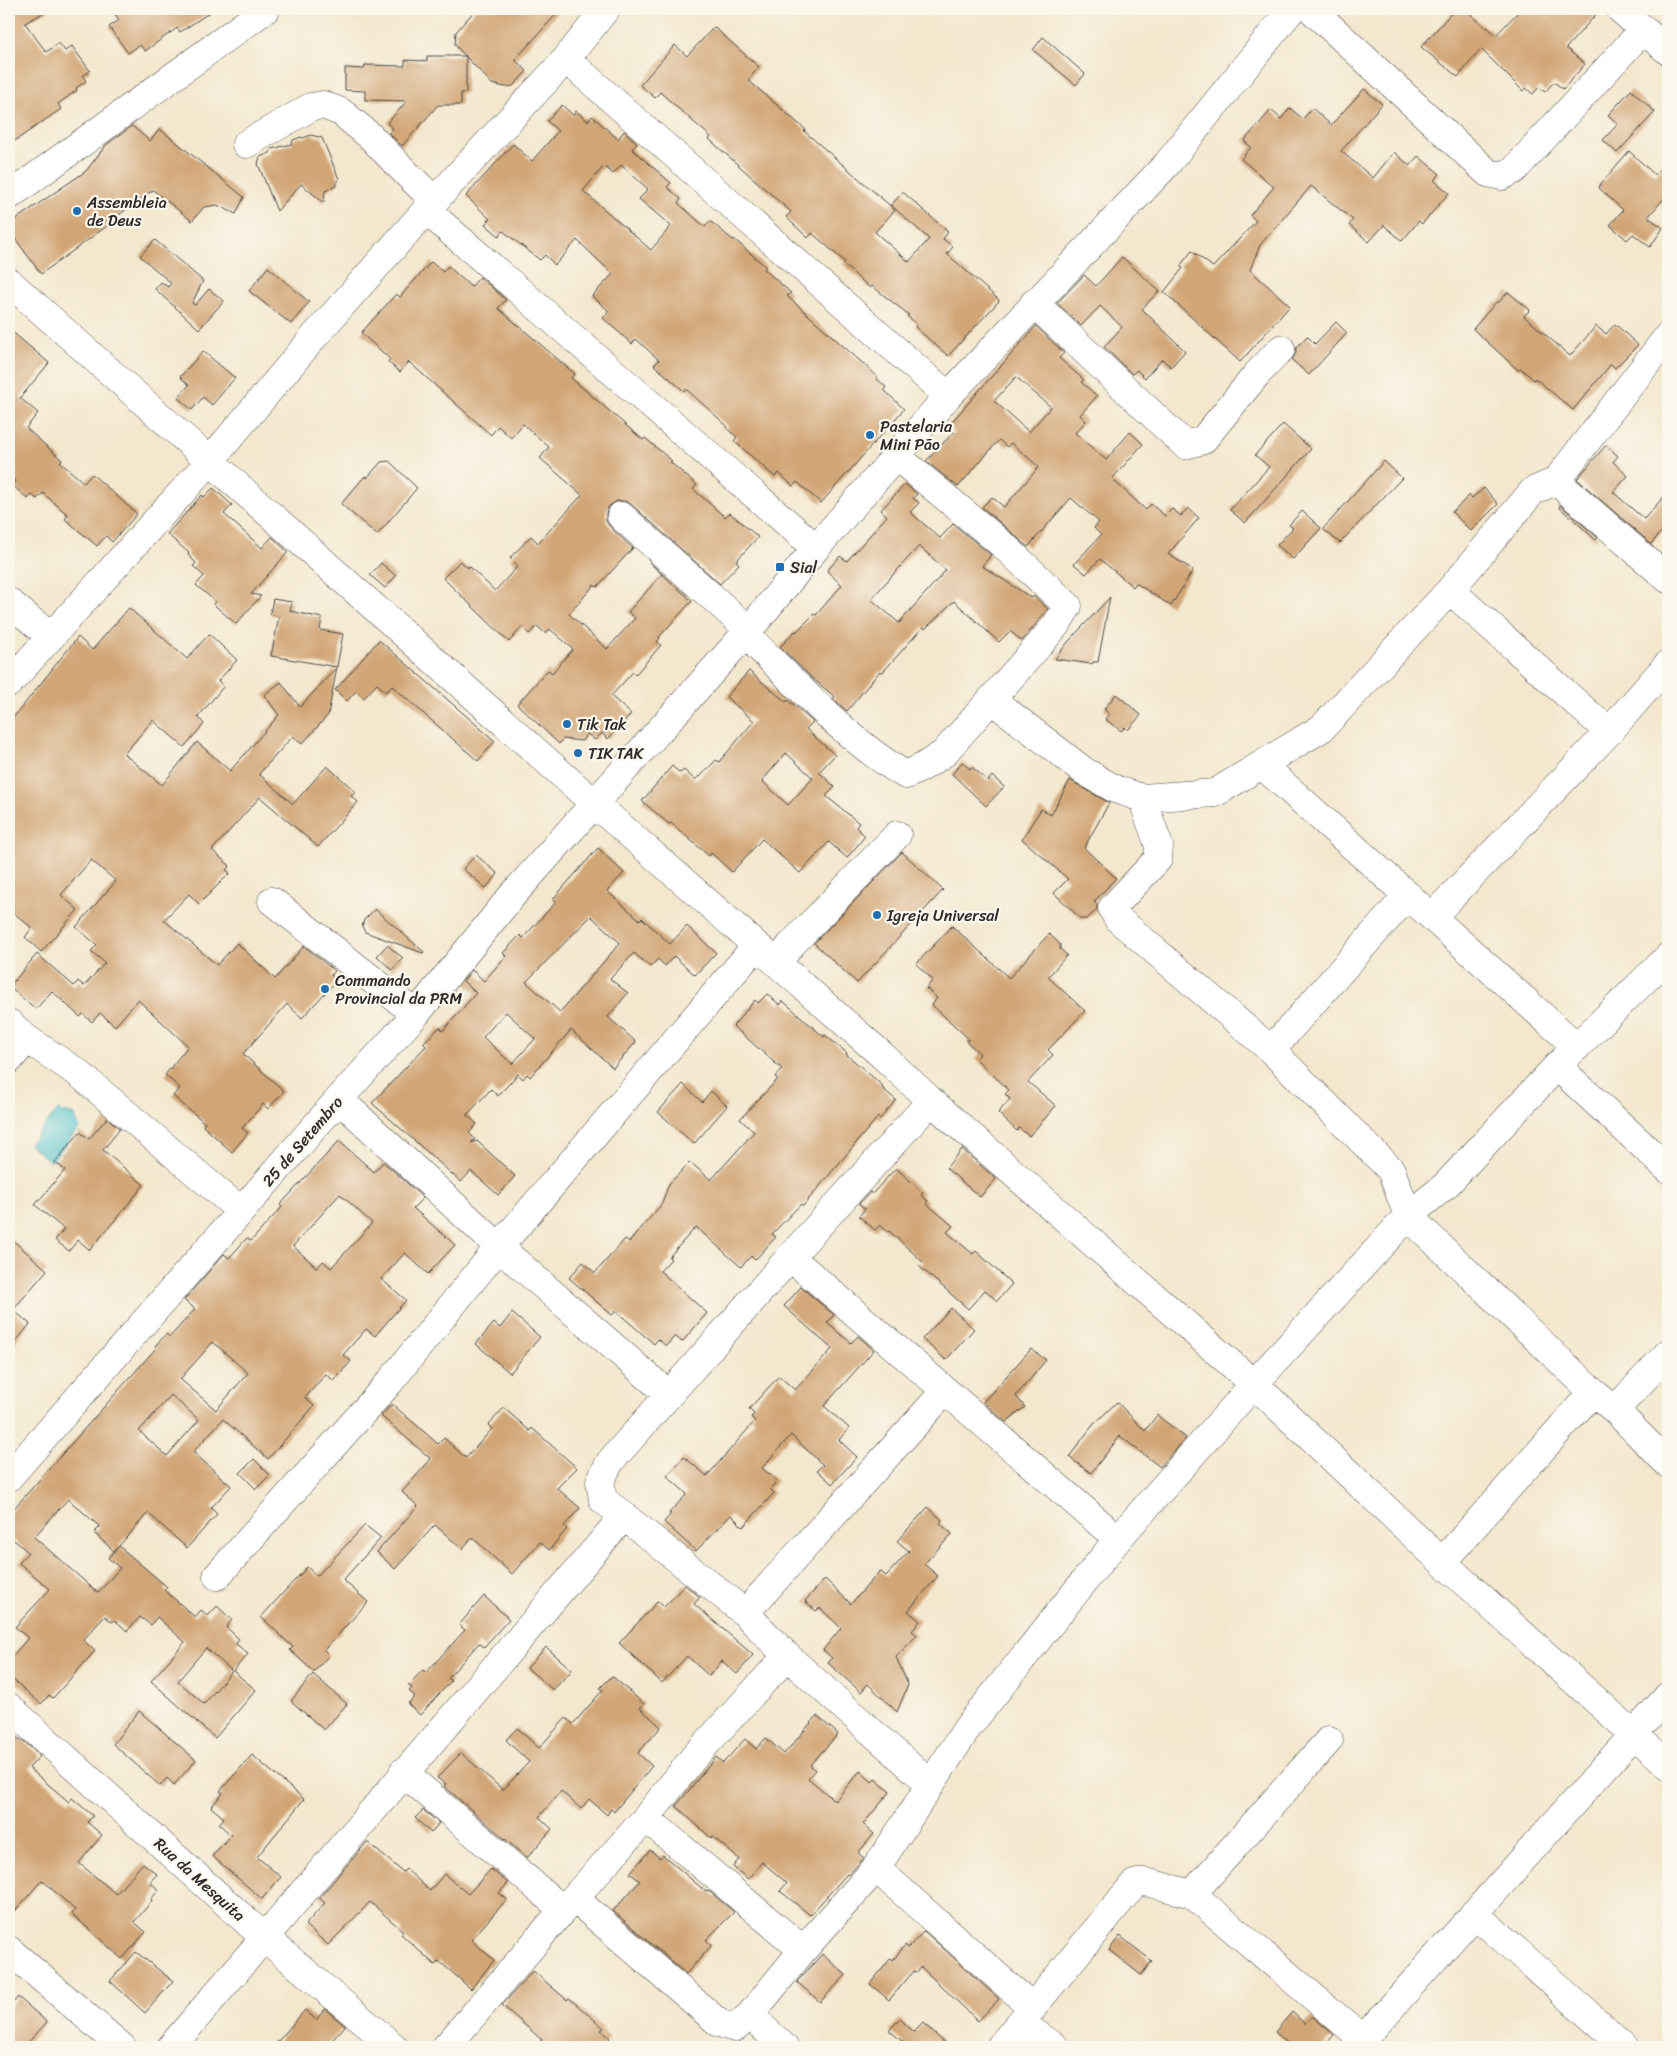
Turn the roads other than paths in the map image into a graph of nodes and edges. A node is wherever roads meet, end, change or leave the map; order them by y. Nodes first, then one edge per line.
1 (266, 9) edge
2 (606, 9) edge
3 (1292, 9) edge
4 (1311, 9) edge
5 (1620, 9) edge
6 (1644, 30) junction
7 (1668, 51) edge
8 (566, 59) junction
9 (246, 144) dead end
10 (9, 196) edge
11 (431, 206) junction
12 (9, 282) edge
13 (1034, 303) junction
14 (1668, 336) edge
15 (1281, 349) dead end
16 (948, 396) junction
17 (896, 456) junction
18 (210, 461) junction
19 (1556, 481) junction
20 (621, 516) dead end
21 (816, 548) junction
22 (1668, 579) edge
23 (1450, 590) junction
24 (9, 602) edge
25 (746, 631) junction
26 (51, 638) junction
27 (1668, 664) edge
28 (9, 683) edge
29 (992, 700) junction
30 (1609, 732) junction
31 (1262, 765) junction
32 (1142, 798) junction
33 (594, 803) junction
34 (897, 835) dead end
35 (1408, 895) junction
36 (272, 901) dead end
37 (1432, 917) junction
38 (766, 954) junction
39 (1668, 957) edge
40 (416, 1014) junction
41 (18, 1031) edge
42 (1577, 1047) junction
43 (1271, 1050) junction
44 (9, 1060) edge
45 (1557, 1066) junction
46 (339, 1099) junction
47 (931, 1101) junction
48 (1668, 1169) edge
49 (241, 1210) junction
50 (1408, 1216) junction
51 (499, 1247) junction
52 (790, 1257) junction
53 (1668, 1353) edge
54 (1254, 1384) junction
55 (945, 1391) junction
56 (1594, 1392) junction
57 (668, 1394) junction
58 (1615, 1410) junction
59 (1668, 1464) edge
60 (9, 1477) edge
61 (624, 1516) junction
62 (1118, 1539) junction
63 (1442, 1562) junction
64 (217, 1576) dead end
65 (745, 1614) junction
66 (787, 1656) junction
67 (1668, 1696) edge
68 (9, 1707) edge
69 (1634, 1736) junction
70 (1329, 1740) dead end
71 (1668, 1765) edge
72 (403, 1772) junction
73 (930, 1784) junction
74 (646, 1818) junction
75 (876, 1868) junction
76 (1192, 1894) junction
77 (569, 1905) junction
78 (1474, 1913) junction
79 (265, 1938) junction
80 (9, 1950) edge
81 (803, 1950) junction
82 (750, 2015) junction
83 (1027, 2015) junction
84 (1360, 2043) edge
85 (122, 2047) edge
86 (171, 2047) edge
87 (394, 2047) edge
88 (446, 2047) edge
89 (784, 2047) edge
90 (1000, 2047) edge
91 (1055, 2047) edge
92 (1625, 2047) edge

1 - 10 street
2 - 8 street
3 - 13 street, 25 de Setembro
4 - 6 street
5 - 6 street
6 - 7 street
8 - 11 street
8 - 16 street
9 - 11 street
11 - 18 street
11 - 21 street
12 - 18 street
13 - 15 street
13 - 16 street, 25 de Setembro
14 - 19 street
16 - 17 street, 25 de Setembro
17 - 21 street, 25 de Setembro
17 - 29 street
18 - 26 street
18 - 33 street
19 - 22 street
19 - 23 street
20 - 25 street
21 - 25 street, 25 de Setembro
23 - 30 street
23 - 31 street
24 - 26 street
25 - 29 street
25 - 33 street, 25 de Setembro
26 - 28 street
27 - 30 street
29 - 32 street
30 - 37 street
31 - 32 street
31 - 35 street
32 - 43 street
33 - 38 street
33 - 40 street, 25 de Setembro
34 - 38 street
35 - 37 street
35 - 43 street
36 - 40 street
37 - 42 street
38 - 47 street
38 - 51 street
39 - 42 street
40 - 46 street, 25 de Setembro
41 - 44 street
41 - 49 street
42 - 45 street
43 - 50 street
45 - 48 street
45 - 50 street
46 - 49 street, 25 de Setembro
46 - 51 street
47 - 52 street
47 - 54 street
49 - 60 street, 25 de Setembro
50 - 54 street
50 - 56 street
51 - 57 street
51 - 64 street
52 - 55 street
52 - 57 street
53 - 58 street
54 - 62 street
54 - 63 street
55 - 62 street
55 - 65 street
56 - 58 street
56 - 63 street
57 - 61 street
58 - 59 street
61 - 65 street
61 - 72 street
62 - 73 street
63 - 69 street
65 - 66 street
66 - 73 street
66 - 74 street
67 - 69 street
68 - 79 street, Rua da Mesquita
69 - 71 street
69 - 78 street
70 - 76 street
72 - 77 street
72 - 79 street
73 - 75 street
74 - 77 street
74 - 81 street
75 - 81 street
75 - 83 street
76 - 83 street
76 - 84 street
77 - 82 street
77 - 88 street
78 - 84 street
78 - 92 street
79 - 86 street
79 - 87 street, Rua da Mesquita
80 - 85 street
81 - 82 street
82 - 89 street
83 - 90 street
83 - 91 street

